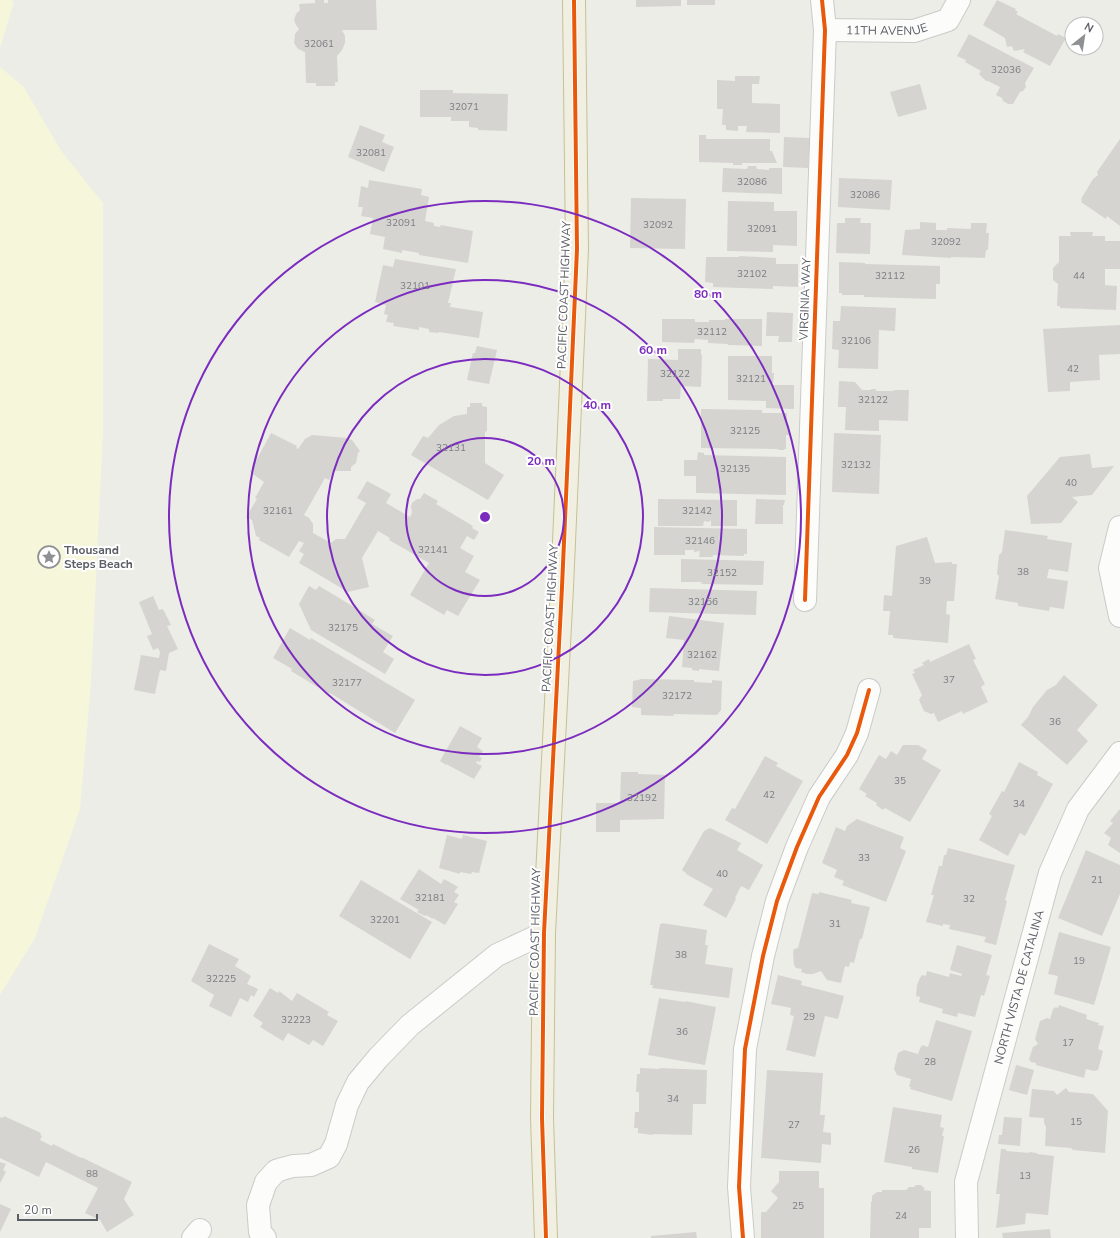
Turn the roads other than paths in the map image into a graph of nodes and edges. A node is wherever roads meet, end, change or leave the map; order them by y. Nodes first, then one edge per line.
1 (574, 0) edge
2 (822, 0) edge
3 (959, 0) edge
4 (825, 30) junction
5 (1120, 527) edge
6 (805, 600) dead end
7 (1120, 616) edge
8 (869, 690) dead end
9 (1120, 753) edge
10 (544, 933) junction
11 (265, 1238) edge
12 (546, 1238) edge
13 (743, 1238) edge
14 (967, 1238) edge

1 - 10 highway, PACIFIC COAST HIGHWAY
2 - 4 street, VIRGINIA WAY
3 - 4 street, 11TH AVENUE
4 - 6 street, VIRGINIA WAY
5 - 7 street
8 - 13 street
9 - 14 street, NORTH VISTA DE CATALINA
10 - 11 street
10 - 12 highway, PACIFIC COAST HIGHWAY

